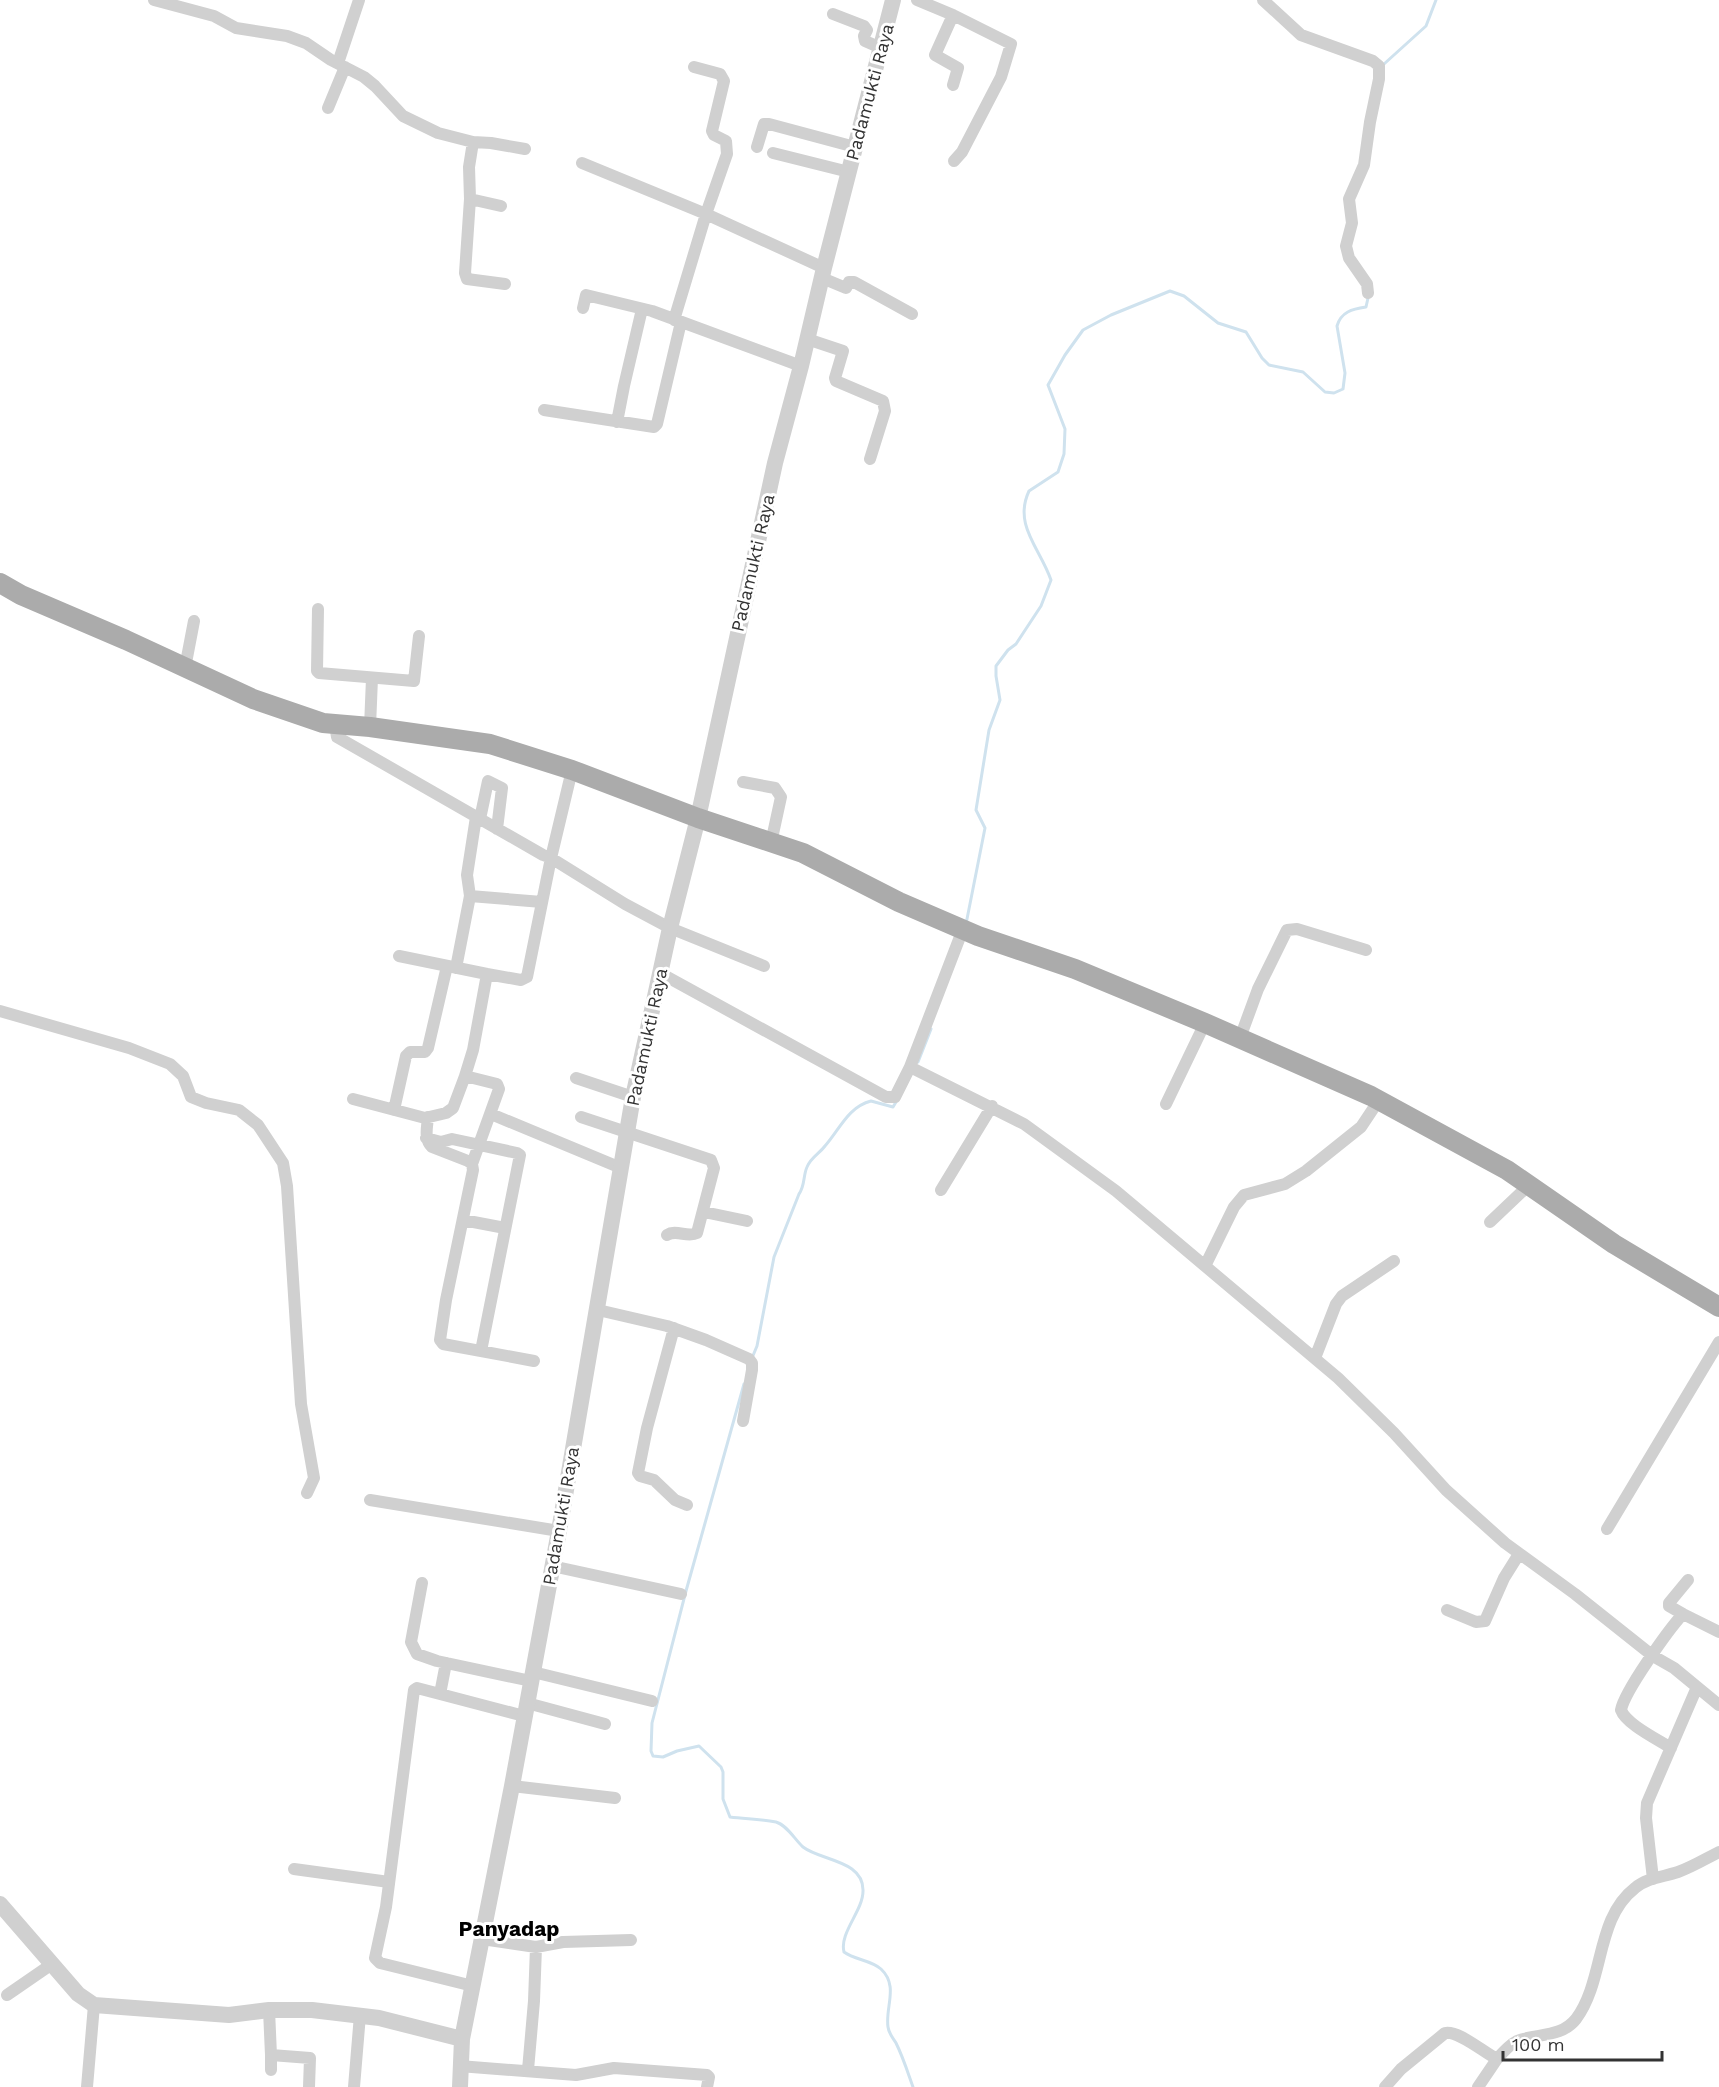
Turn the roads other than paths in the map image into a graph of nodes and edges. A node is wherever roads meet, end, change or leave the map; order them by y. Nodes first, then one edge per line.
1 (154, 0) edge
2 (358, 0) edge
3 (893, 0) edge
4 (917, 0) edge
5 (1263, 0) edge
6 (833, 14) dead end
7 (952, 15) junction
8 (881, 48) junction
9 (342, 65) junction
10 (694, 67) dead end
11 (953, 85) dead end
12 (328, 108) dead end
13 (473, 142) junction
14 (757, 147) dead end
15 (855, 147) junction
16 (525, 149) dead end
17 (773, 153) dead end
18 (954, 161) dead end
19 (582, 163) dead end
20 (849, 172) junction
21 (470, 199) junction
22 (501, 206) dead end
23 (706, 214) junction
24 (823, 273) junction
25 (505, 284) dead end
26 (1368, 293) dead end
27 (583, 308) dead end
28 (642, 309) junction
29 (912, 314) dead end
30 (678, 321) junction
31 (807, 339) junction
32 (801, 366) junction
33 (544, 410) dead end
34 (617, 422) junction
35 (870, 459) dead end
36 (0, 583) edge
37 (318, 609) dead end
38 (194, 621) dead end
39 (419, 636) dead end
40 (186, 668) junction
41 (372, 678) junction
42 (335, 724) junction
43 (370, 728) junction
44 (572, 770) junction
45 (743, 782) dead end
46 (478, 818) junction
47 (698, 818) junction
48 (497, 829) junction
49 (771, 843) junction
50 (551, 858) junction
51 (470, 896) junction
52 (542, 902) junction
53 (670, 928) junction
54 (963, 929) junction
55 (1366, 950) dead end
56 (399, 956) dead end
57 (764, 966) dead end
58 (452, 967) junction
59 (660, 973) junction
60 (487, 974) junction
61 (0, 1011) edge
62 (1205, 1023) junction
63 (1240, 1038) junction
64 (910, 1066) junction
65 (465, 1076) junction
66 (576, 1078) dead end
67 (633, 1097) junction
68 (353, 1099) dead end
69 (1379, 1100) junction
70 (1166, 1104) dead end
71 (992, 1106) junction
72 (394, 1110) junction
73 (491, 1114) junction
74 (581, 1117) dead end
75 (428, 1118) junction
76 (627, 1134) junction
77 (426, 1138) junction
78 (479, 1144) junction
79 (472, 1164) junction
80 (621, 1168) junction
81 (1529, 1185) junction
82 (941, 1190) dead end
83 (704, 1212) junction
84 (463, 1220) junction
85 (747, 1221) dead end
86 (1490, 1222) dead end
87 (506, 1228) junction
88 (667, 1234) dead end
89 (1394, 1261) dead end
90 (1205, 1266) junction
91 (1719, 1307) edge
92 (598, 1310) junction
93 (674, 1329) junction
94 (1719, 1342) edge
95 (481, 1351) junction
96 (1315, 1358) junction
97 (534, 1361) dead end
98 (743, 1420) dead end
99 (307, 1493) dead end
100 (370, 1500) dead end
101 (687, 1505) dead end
102 (1607, 1529) dead end
103 (559, 1531) junction
104 (1519, 1554) junction
105 (552, 1566) junction
106 (1688, 1580) dead end
107 (422, 1583) dead end
108 (681, 1594) dead end
109 (1447, 1610) dead end
110 (1683, 1614) junction
111 (1719, 1632) edge
112 (1653, 1656) junction
113 (446, 1663) junction
114 (532, 1677) junction
115 (1697, 1687) junction
116 (440, 1694) junction
117 (652, 1701) dead end
118 (1719, 1705) edge
119 (525, 1709) junction
120 (605, 1724) dead end
121 (1671, 1748) junction
122 (512, 1786) junction
123 (615, 1798) dead end
124 (1719, 1852) edge
125 (294, 1869) dead end
126 (1653, 1879) junction
127 (389, 1882) junction
128 (0, 1904) edge
129 (482, 1939) junction
130 (631, 1940) dead end
131 (536, 1947) junction
132 (52, 1964) junction
133 (473, 1986) junction
134 (7, 1995) dead end
135 (94, 2005) junction
136 (269, 2010) junction
137 (360, 2015) junction
138 (462, 2039) junction
139 (271, 2055) junction
140 (1497, 2059) junction
141 (462, 2066) junction
142 (272, 2070) dead end
143 (528, 2070) junction
144 (87, 2087) edge
145 (309, 2087) edge
146 (354, 2087) edge
147 (460, 2087) edge
148 (707, 2087) edge
149 (1385, 2087) edge
150 (1478, 2087) edge

1 - 9 street
2 - 9 street
3 - 8 street, Padamukti Raya
4 - 7 street
5 - 26 street
6 - 8 street
7 - 11 street
7 - 18 street
8 - 15 street, Padamukti Raya
9 - 12 street
9 - 13 street
10 - 23 street
13 - 16 street
13 - 21 street
14 - 15 street
15 - 20 street, Padamukti Raya
17 - 20 street
19 - 23 street
20 - 24 street, Padamukti Raya
21 - 22 street
21 - 25 street
23 - 24 street
23 - 30 street
24 - 29 street
24 - 31 street, Padamukti Raya
27 - 28 street
28 - 30 street
28 - 34 street
30 - 32 street
30 - 34 street
31 - 32 street, Padamukti Raya
31 - 35 street
32 - 47 street, Padamukti Raya
33 - 34 street
36 - 40 main road
37 - 41 street
38 - 40 street
39 - 41 street
40 - 42 main road
41 - 43 street
42 - 43 main road
42 - 46 street
43 - 44 main road
44 - 47 main road
44 - 50 street
45 - 49 street
46 - 48 street
46 - 48 street
46 - 51 street
47 - 49 main road
47 - 53 street, Padamukti Raya
48 - 50 street
49 - 54 main road
50 - 52 street
50 - 53 street
51 - 52 street
51 - 58 street
52 - 60 street
53 - 57 street
53 - 59 street, Padamukti Raya
54 - 62 main road
54 - 64 street
55 - 63 street
56 - 58 street
58 - 60 street
58 - 72 street
59 - 64 street
59 - 67 street, Padamukti Raya
60 - 65 street
61 - 99 street
62 - 63 main road
62 - 70 street
63 - 69 main road
64 - 71 street
65 - 73 street
65 - 75 street
66 - 67 street
67 - 76 street, Padamukti Raya
68 - 72 street
69 - 81 main road
69 - 90 street
71 - 82 street
71 - 90 street
72 - 75 street
73 - 78 street
73 - 80 street
74 - 76 street
75 - 77 street
76 - 80 street, Padamukti Raya
76 - 83 street
77 - 78 street
77 - 79 street
78 - 79 street
78 - 87 street
79 - 84 street
80 - 92 street, Padamukti Raya
81 - 86 street
81 - 91 main road
83 - 85 street
83 - 88 street
84 - 87 street
84 - 95 street
87 - 95 street
89 - 96 street
90 - 96 street
92 - 93 street
92 - 103 street, Padamukti Raya
93 - 98 street
93 - 101 street
94 - 102 street
95 - 97 street
96 - 104 street
100 - 103 street
103 - 105 street, Padamukti Raya
104 - 109 street
104 - 112 street
105 - 108 street
105 - 114 street, Padamukti Raya
106 - 110 street
107 - 113 street
110 - 111 street
110 - 112 street
112 - 115 street
112 - 121 street
113 - 114 street
113 - 116 street
114 - 117 street
114 - 119 street, Padamukti Raya
115 - 118 street
115 - 121 street
116 - 119 street
116 - 127 street
119 - 120 street
119 - 122 street, Padamukti Raya
121 - 126 street
122 - 123 street
122 - 129 street, Padamukti Raya
124 - 126 street
125 - 127 street
126 - 140 street
127 - 133 street
128 - 132 street
129 - 131 street
129 - 133 street, Padamukti Raya
130 - 131 street
131 - 143 street
132 - 134 street
132 - 135 street
133 - 138 street, Padamukti Raya
135 - 136 street
135 - 144 street
136 - 137 street
136 - 139 street
137 - 138 street
137 - 146 street
138 - 141 street, Padamukti Raya
139 - 142 street
139 - 145 street
140 - 149 street
140 - 150 street
141 - 143 street
141 - 147 street, Padamukti Raya
143 - 148 street

